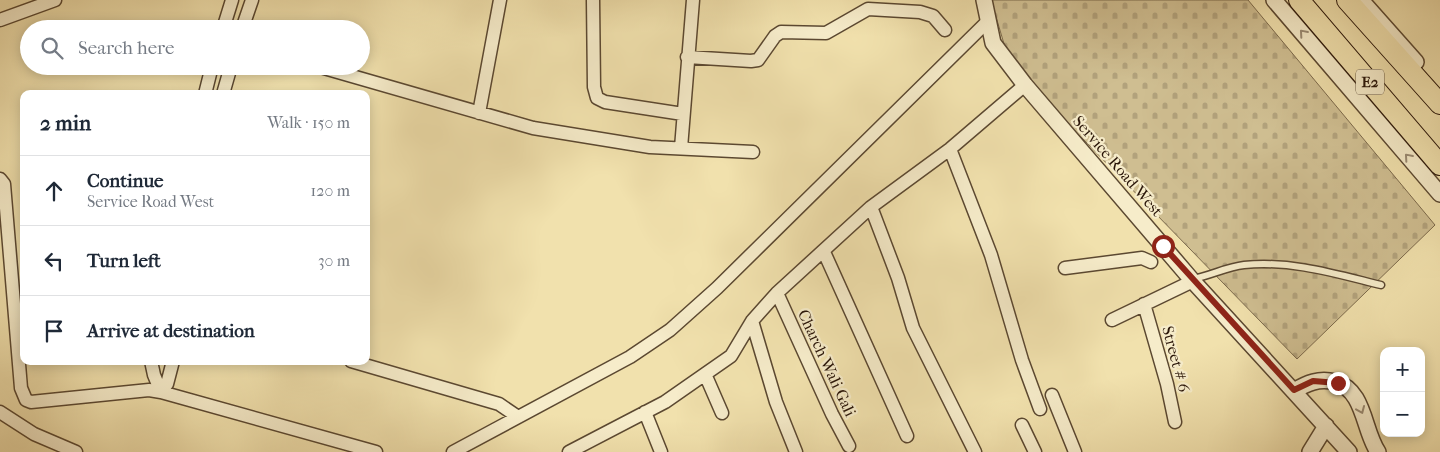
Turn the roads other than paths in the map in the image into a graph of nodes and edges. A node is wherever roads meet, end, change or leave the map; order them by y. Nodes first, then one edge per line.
1 (55, 0) edge
2 (232, 0) edge
3 (252, 0) edge
4 (500, 0) edge
5 (593, 0) edge
6 (693, 0) edge
7 (984, 0) edge
8 (1274, 0) edge
9 (1299, 0) edge
10 (1348, 0) edge
11 (1361, 0) edge
12 (918, 6) edge
13 (0, 20) edge
14 (226, 20) edge
15 (245, 20) edge
16 (988, 21) junction
17 (945, 30) dead end
18 (687, 58) junction
19 (210, 75) edge
20 (229, 75) edge
21 (348, 75) edge
22 (1025, 85) junction
23 (1440, 89) edge
24 (206, 90) edge
25 (225, 90) edge
26 (1440, 104) edge
27 (479, 113) junction
28 (683, 114) junction
29 (681, 148) junction
30 (950, 149) junction
31 (752, 152) dead end
32 (1440, 165) edge
33 (0, 179) edge
34 (1440, 194) edge
35 (871, 207) junction
36 (824, 252) junction
37 (1151, 262) dead end
38 (1065, 268) dead end
39 (1192, 280) junction
40 (1381, 285) dead end
41 (777, 293) junction
42 (1144, 304) junction
43 (1112, 320) dead end
44 (752, 321) junction
45 (152, 365) edge
46 (172, 365) edge
47 (365, 365) edge
48 (705, 374) junction
49 (1294, 390) junction
50 (161, 392) junction
51 (1052, 395) dead end
52 (1040, 409) dead end
53 (0, 412) edge
54 (644, 412) junction
55 (722, 413) dead end
56 (518, 417) junction
57 (1175, 422) dead end
58 (1022, 425) dead end
59 (1326, 426) junction
60 (907, 436) dead end
61 (849, 446) dead end
62 (76, 452) edge
63 (376, 452) edge
64 (453, 452) edge
65 (569, 452) edge
66 (661, 452) edge
67 (796, 452) edge
68 (975, 452) edge
69 (1035, 452) edge
70 (1075, 452) edge
71 (1310, 452) edge
72 (1349, 452) edge
73 (1378, 452) edge

1 - 13 street
2 - 14 street
3 - 15 street
4 - 27 street
5 - 28 street
6 - 18 street
7 - 16 street, Service Road West
34 -> 8 street
9 - 32 highway, E2
10 - 26 highway, E2
11 - 23 street
12 - 17 street
12 - 18 street
16 - 22 street, Service Road West
16 - 56 street
18 - 28 street
19 - 24 street
20 - 25 street
21 - 27 street
22 - 30 street
22 - 39 street, Service Road West
27 - 29 street
28 - 29 street
29 - 31 street
30 - 35 street
30 - 52 street
33 - 50 street
35 - 36 street
35 - 68 street
36 - 41 street
36 - 60 street
37 - 38 street
39 - 40 lane
39 - 42 street
39 - 49 street, Service Road West
41 - 44 street
41 - 61 street, Charch Wali Gali
42 - 43 street
42 - 57 street, Street # 6
44 - 48 street
44 - 67 street
45 - 50 street
46 - 50 street
47 - 56 street
48 - 54 street
48 - 55 street
49 - 59 street, Service Road West
49 -> 73 street
50 - 63 street
51 - 70 street
53 - 62 street
54 - 65 street
54 - 66 street
56 - 64 street
58 - 69 street
59 - 71 street
59 - 72 street, Service Road West

